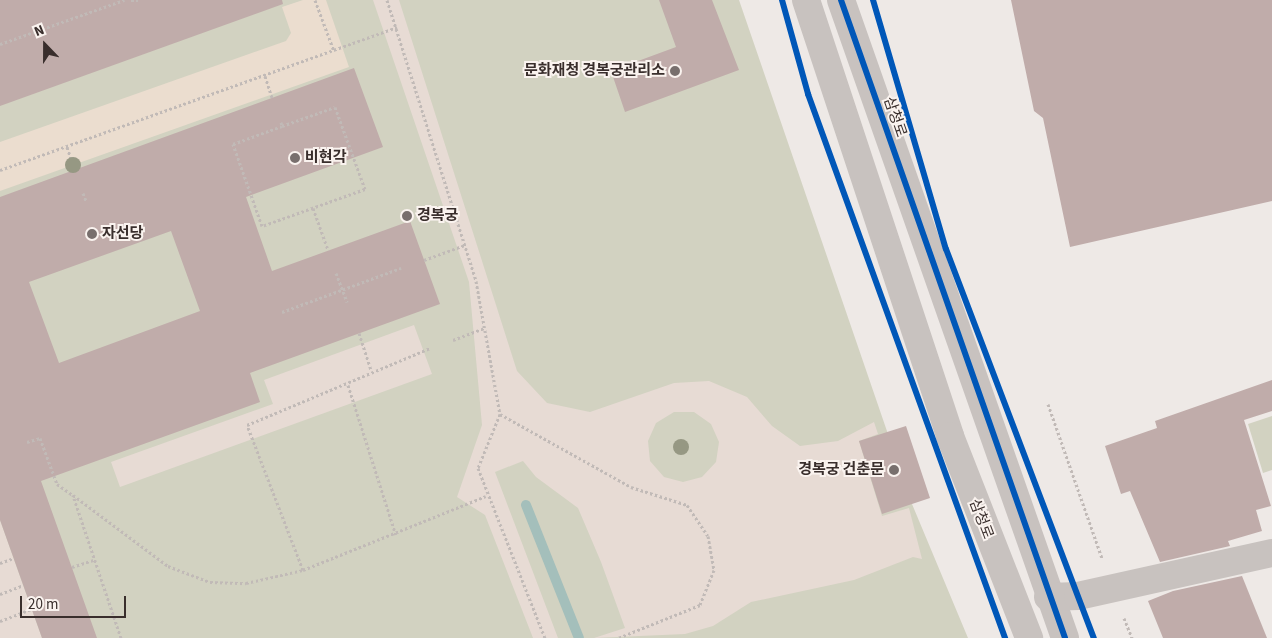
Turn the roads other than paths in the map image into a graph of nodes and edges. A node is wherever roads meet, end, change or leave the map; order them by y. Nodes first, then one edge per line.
1 (806, 0) edge
2 (841, 0) edge
3 (1272, 553) edge
4 (1048, 597) junction
5 (1029, 638) edge
6 (1065, 638) edge

1 - 5 street, 삼청로
2 - 4 street, 삼청로
3 - 4 street
4 - 6 street, 삼청로

